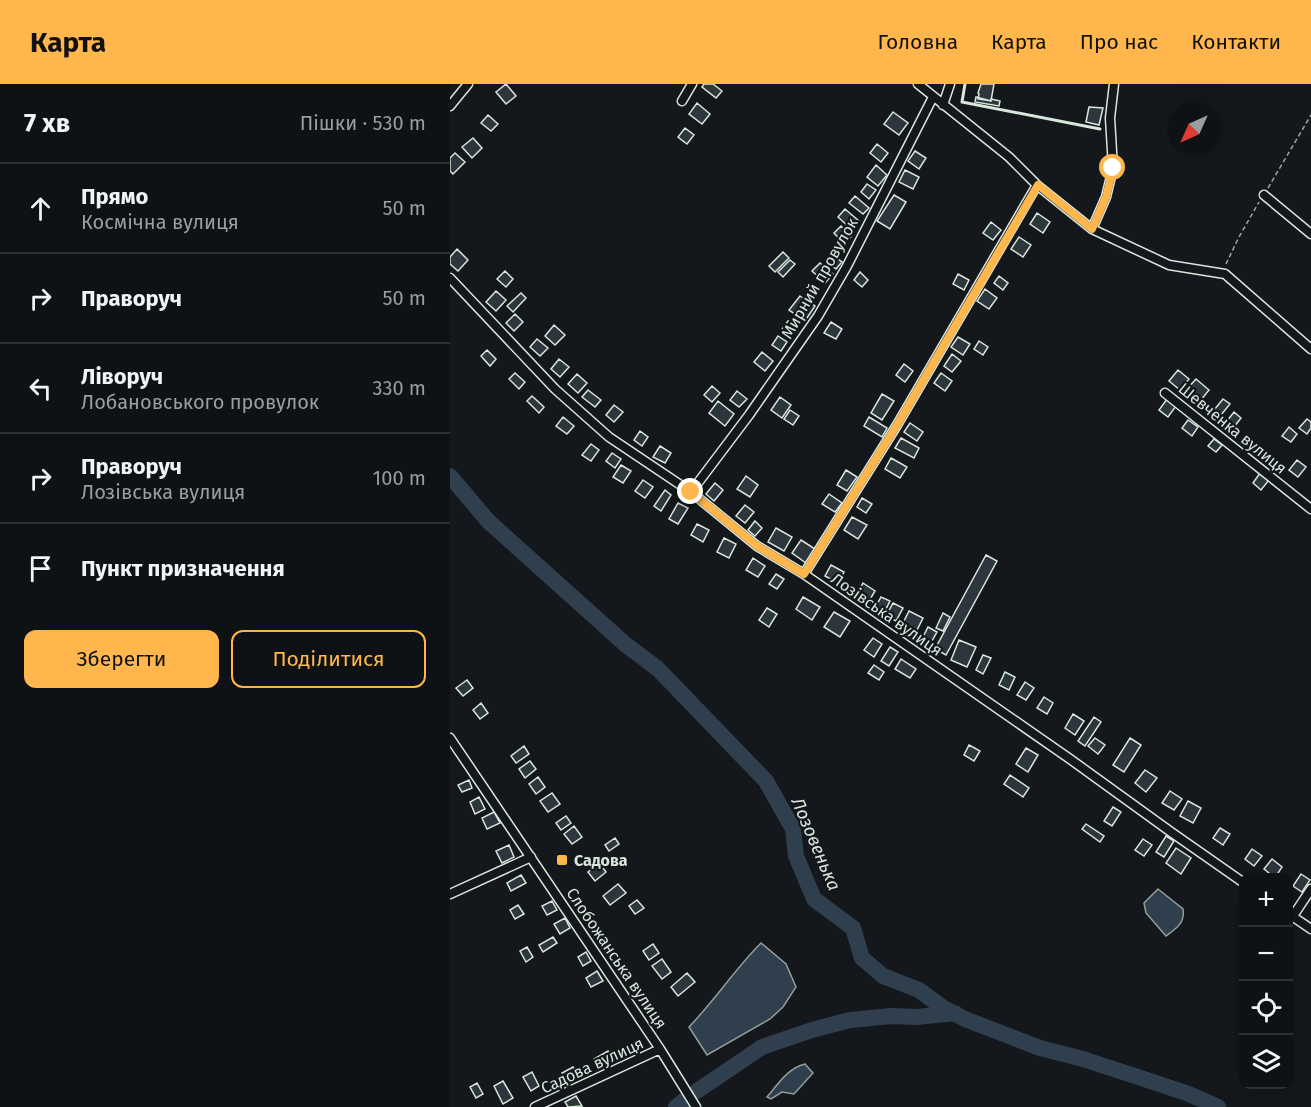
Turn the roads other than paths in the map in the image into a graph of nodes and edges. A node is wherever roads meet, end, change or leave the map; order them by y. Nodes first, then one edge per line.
1 (468, 84) edge
2 (692, 84) edge
3 (918, 84) edge
4 (950, 84) edge
5 (1114, 84) edge
6 (933, 97) junction
7 (682, 101) dead end
8 (943, 105) junction
9 (450, 106) edge
10 (1038, 185) junction
11 (1264, 195) dead end
12 (1092, 229) junction
13 (1311, 234) edge
14 (450, 278) edge
15 (1311, 349) edge
16 (1165, 393) dead end
17 (691, 492) junction
18 (1311, 509) edge
19 (804, 574) junction
20 (450, 738) edge
21 (531, 857) junction
22 (1239, 880) edge
23 (1311, 889) edge
24 (450, 894) edge
25 (1293, 912) edge
26 (1293, 916) edge
27 (1311, 929) edge
28 (660, 1049) junction
29 (535, 1107) edge
30 (696, 1107) edge

1 - 9 street
2 - 7 street
3 - 6 street
4 - 8 street
5 - 12 street
6 - 8 street
6 - 17 street, Мирний провулок
8 - 10 street
10 - 12 street
10 - 19 street
11 - 13 street
12 - 15 street
14 - 17 street, Лозівська вулиця
16 - 18 street, Шевченка вулиця
17 - 19 street, Лозівська вулиця
19 - 22 street, Лозівська вулиця
20 - 21 street, Слобожанська вулиця
21 - 24 street
21 - 28 street, Слобожанська вулиця
23 - 25 street
26 - 27 street
28 - 29 street, Садова вулиця
28 - 30 street, Слобожанська вулиця

